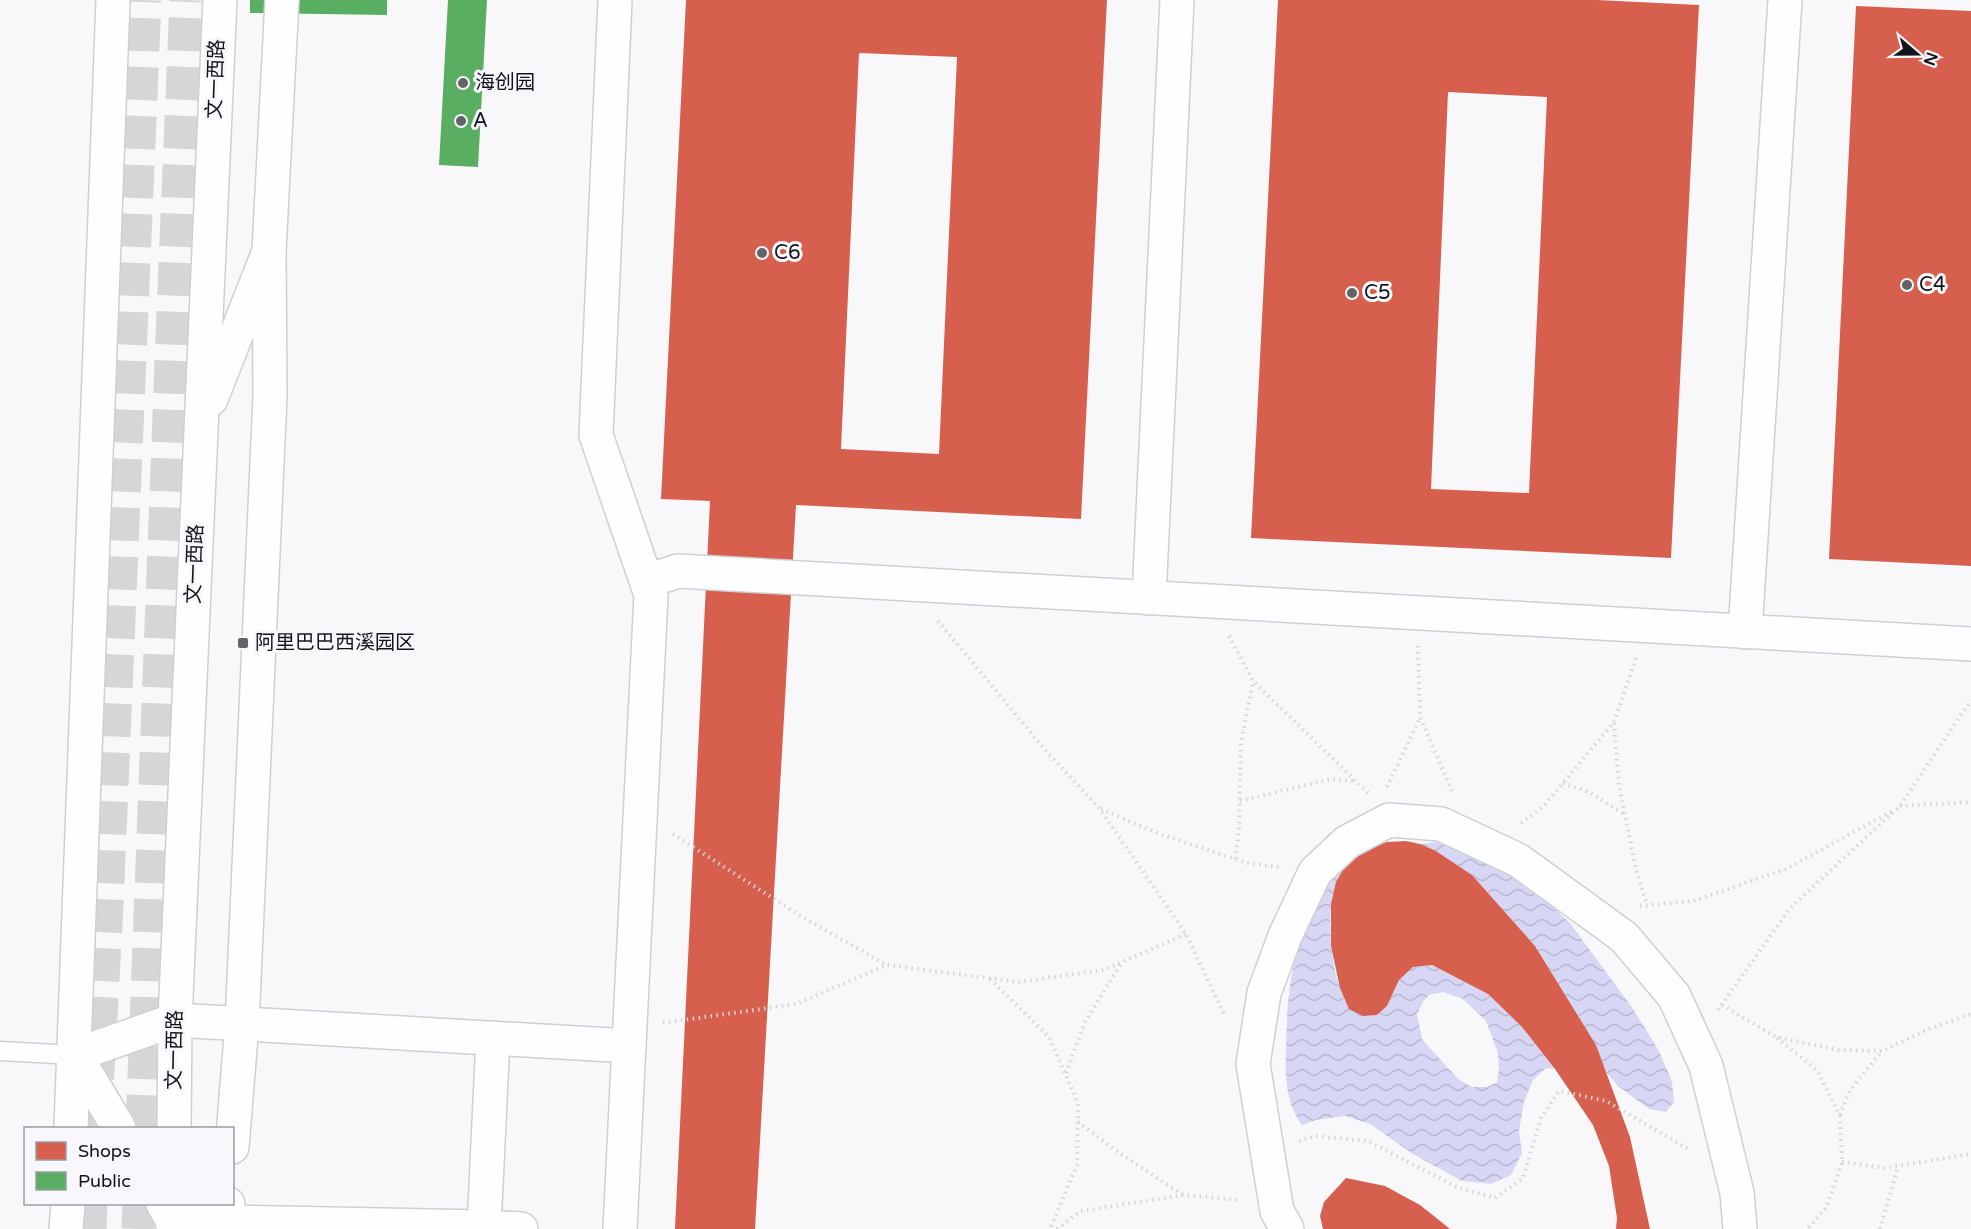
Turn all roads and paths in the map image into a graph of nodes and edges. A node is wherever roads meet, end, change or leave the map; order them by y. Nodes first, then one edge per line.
1 (113, 0) edge
2 (220, 0) edge
3 (282, 0) edge
4 (615, 0) edge
5 (1177, 0) edge
6 (1785, 0) edge
7 (269, 251) junction
8 (201, 423) junction
9 (647, 581) junction
10 (907, 584) junction
11 (1149, 598) junction
12 (1210, 601) junction
13 (1417, 613) junction
14 (1648, 626) junction
15 (1745, 632) junction
16 (1971, 644) edge
17 (1253, 681) junction
18 (1971, 700) edge
19 (1420, 717) junction
20 (1614, 722) junction
21 (1357, 782) junction
22 (1563, 783) junction
23 (1455, 798) dead end
24 (1240, 801) junction
25 (1971, 802) edge
26 (1900, 806) junction
27 (1099, 808) junction
28 (640, 810) junction
29 (1383, 812) junction
30 (1625, 814) junction
31 (1489, 846) junction
32 (1235, 859) junction
33 (1315, 872) junction
34 (1647, 905) junction
35 (1588, 911) junction
36 (1186, 934) junction
37 (1122, 962) junction
38 (887, 965) junction
39 (989, 979) junction
40 (1722, 1005) junction
41 (1971, 1014) edge
42 (1226, 1018) dead end
43 (175, 1020) junction
44 (242, 1024) junction
45 (629, 1037) junction
46 (1776, 1037) junction
47 (493, 1038) junction
48 (1695, 1043) junction
49 (0, 1051) edge
50 (1882, 1051) junction
51 (75, 1055) junction
52 (1065, 1074) junction
53 (1840, 1116) junction
54 (1078, 1122) junction
55 (71, 1127) edge
56 (118, 1127) edge
57 (174, 1127) edge
58 (234, 1127) edge
59 (1267, 1153) junction
60 (1971, 1154) edge
61 (1842, 1162) junction
62 (1898, 1166) junction
63 (1733, 1174) junction
64 (1184, 1195) junction
65 (68, 1205) edge
66 (171, 1214) edge
67 (1282, 1216) edge
68 (227, 1218) edge
69 (484, 1227) junction
70 (66, 1229) edge
71 (521, 1229) edge
72 (620, 1229) edge
73 (1050, 1229) edge
74 (1058, 1229) edge
75 (1740, 1229) edge
76 (1807, 1229) edge
77 (1880, 1229) edge

1 - 51 street
2 - 8 street, 文一西路
3 - 7 street
4 - 9 street
5 - 11 street
6 - 15 street
7 - 8 street
7 - 44 street
8 - 43 street, 文一西路
9 - 10 street
9 - 28 street
10 - 11 street
10 - 27 path
11 - 12 street
12 - 13 street
12 - 17 path
13 - 14 street
13 - 19 path
14 - 15 street
14 - 20 path
15 - 16 street
17 - 21 path
17 - 24 path
18 - 26 path
19 - 23 path
19 - 29 path
20 - 22 path
20 - 30 path
21 - 24 path
21 - 29 path
22 - 30 path
22 - 31 path
24 - 32 path
25 - 26 path
26 - 34 path
26 - 40 path
27 - 32 path
27 - 36 path
28 - 38 path
28 - 45 street
29 - 31 street
29 - 33 street
30 - 34 path
31 - 35 street
32 - 33 path
33 - 59 street
34 - 35 path
35 - 48 street
36 - 37 path
36 - 42 path
37 - 39 path
37 - 52 path
38 - 39 path
38 - 45 path
39 - 52 path
40 - 46 path
40 - 48 path
41 - 50 path
43 - 44 street
43 - 51 street
43 - 57 street, 文一西路
44 - 47 street
44 - 58 street
45 - 47 street
45 - 72 street
46 - 50 path
46 - 53 path
47 - 69 street
48 - 63 street
49 - 51 lane
50 - 53 path
51 - 55 street
51 - 56 street
52 - 54 path
53 - 61 path
54 - 64 path
54 - 73 path
59 - 63 path
59 - 67 street
60 - 62 path
61 - 62 path
61 - 76 path
62 - 77 path
63 - 75 street
64 - 67 path
64 - 74 path
65 - 70 street
66 - 68 street
68 - 69 street
69 - 71 street

